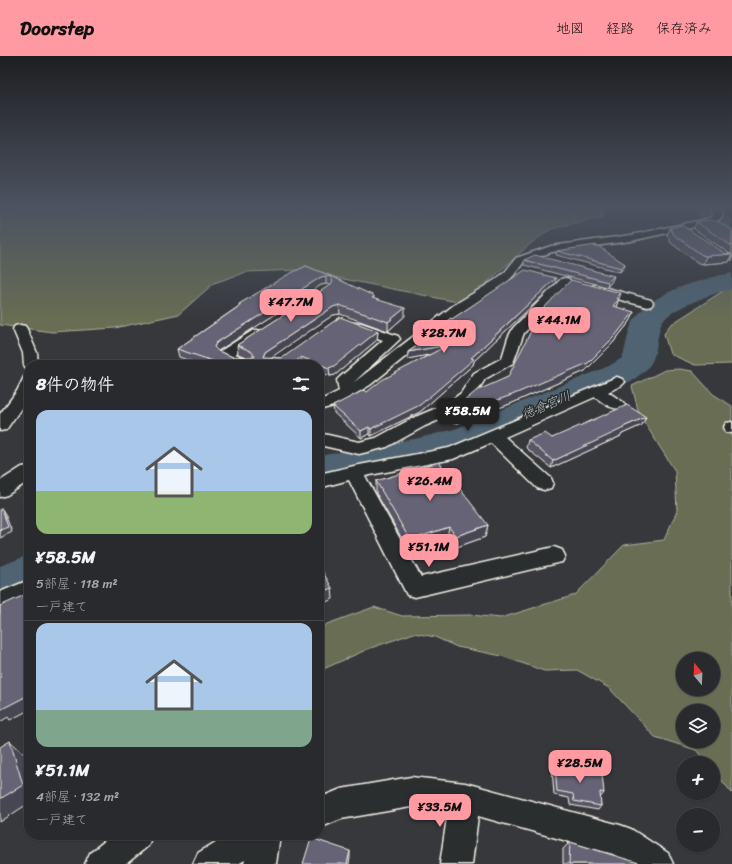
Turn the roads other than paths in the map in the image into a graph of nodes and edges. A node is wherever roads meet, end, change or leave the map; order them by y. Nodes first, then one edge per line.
1 (574, 246) edge
2 (532, 254) junction
3 (555, 260) edge
4 (514, 268) junction
5 (527, 272) edge
6 (647, 303) dead end
7 (346, 322) edge
8 (271, 325) edge
9 (20, 329) dead end
10 (31, 360) edge
11 (236, 360) edge
12 (617, 382) dead end
13 (596, 391) junction
14 (24, 392) edge
15 (348, 393) junction
16 (324, 404) edge
17 (617, 405) dead end
18 (0, 426) edge
19 (494, 437) junction
20 (324, 440) edge
21 (354, 472) junction
22 (24, 475) edge
23 (324, 480) edge
24 (544, 482) dead end
25 (0, 490) edge
26 (554, 556) dead end
27 (24, 592) edge
28 (0, 603) edge
29 (465, 798) junction
30 (324, 811) edge
31 (131, 840) edge
32 (251, 840) edge
33 (263, 840) edge
34 (654, 863) edge
35 (101, 864) edge
36 (209, 864) edge
37 (260, 864) edge
38 (456, 864) edge

1 - 2 street
2 - 3 street
2 - 4 street
4 - 5 street
4 - 15 street
6 - 20 street
7 - 15 street
8 - 11 street
9 - 10 street
12 - 13 street
13 - 17 street
13 - 19 street
14 - 18 street
15 - 16 street
19 - 21 street
19 - 24 street
21 - 23 street
21 - 26 street
22 - 25 street
27 - 28 street
29 - 30 street
29 - 34 street
29 - 38 street
31 - 35 street
32 - 36 street
33 - 37 street

